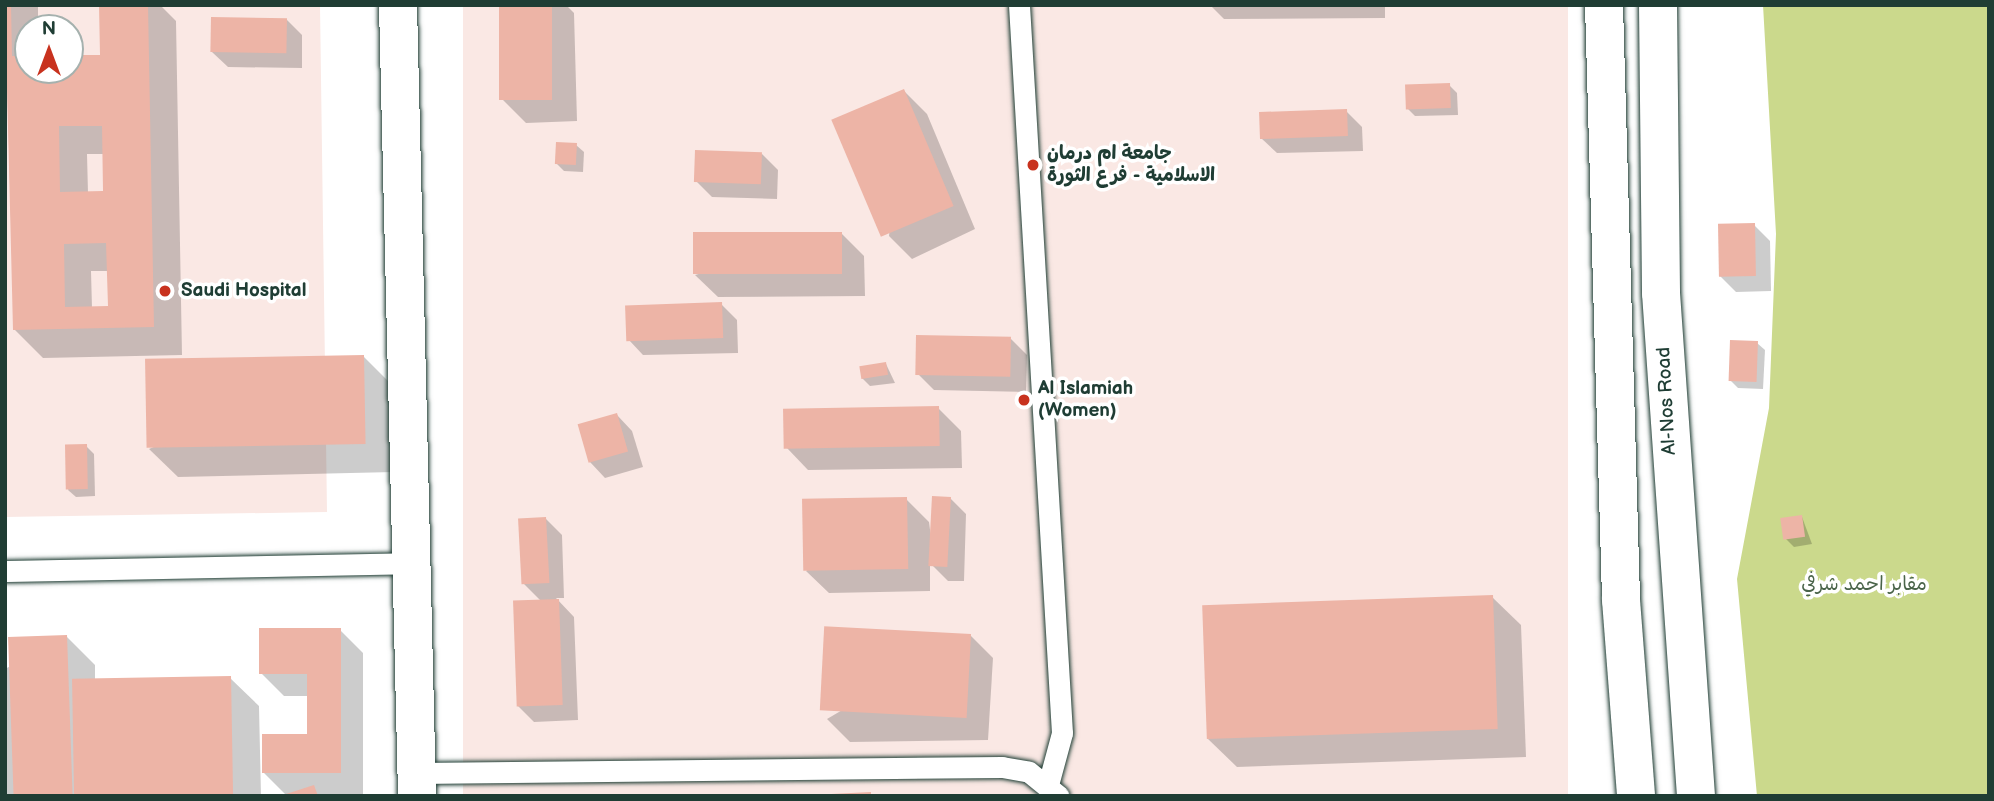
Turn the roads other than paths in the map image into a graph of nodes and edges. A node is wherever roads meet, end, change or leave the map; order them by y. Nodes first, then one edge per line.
1 (398, 5) edge
2 (1019, 5) edge
3 (1604, 5) edge
4 (1658, 5) edge
5 (411, 563) junction
6 (5, 571) edge
7 (417, 785) edge
8 (1053, 790) edge
9 (1636, 796) edge
10 (1696, 796) edge

1 - 5 main road
2 - 8 lane
3 - 9 main road
4 - 10 main road, Al-Nos Road
5 - 6 lane
5 - 7 main road
7 - 8 lane

